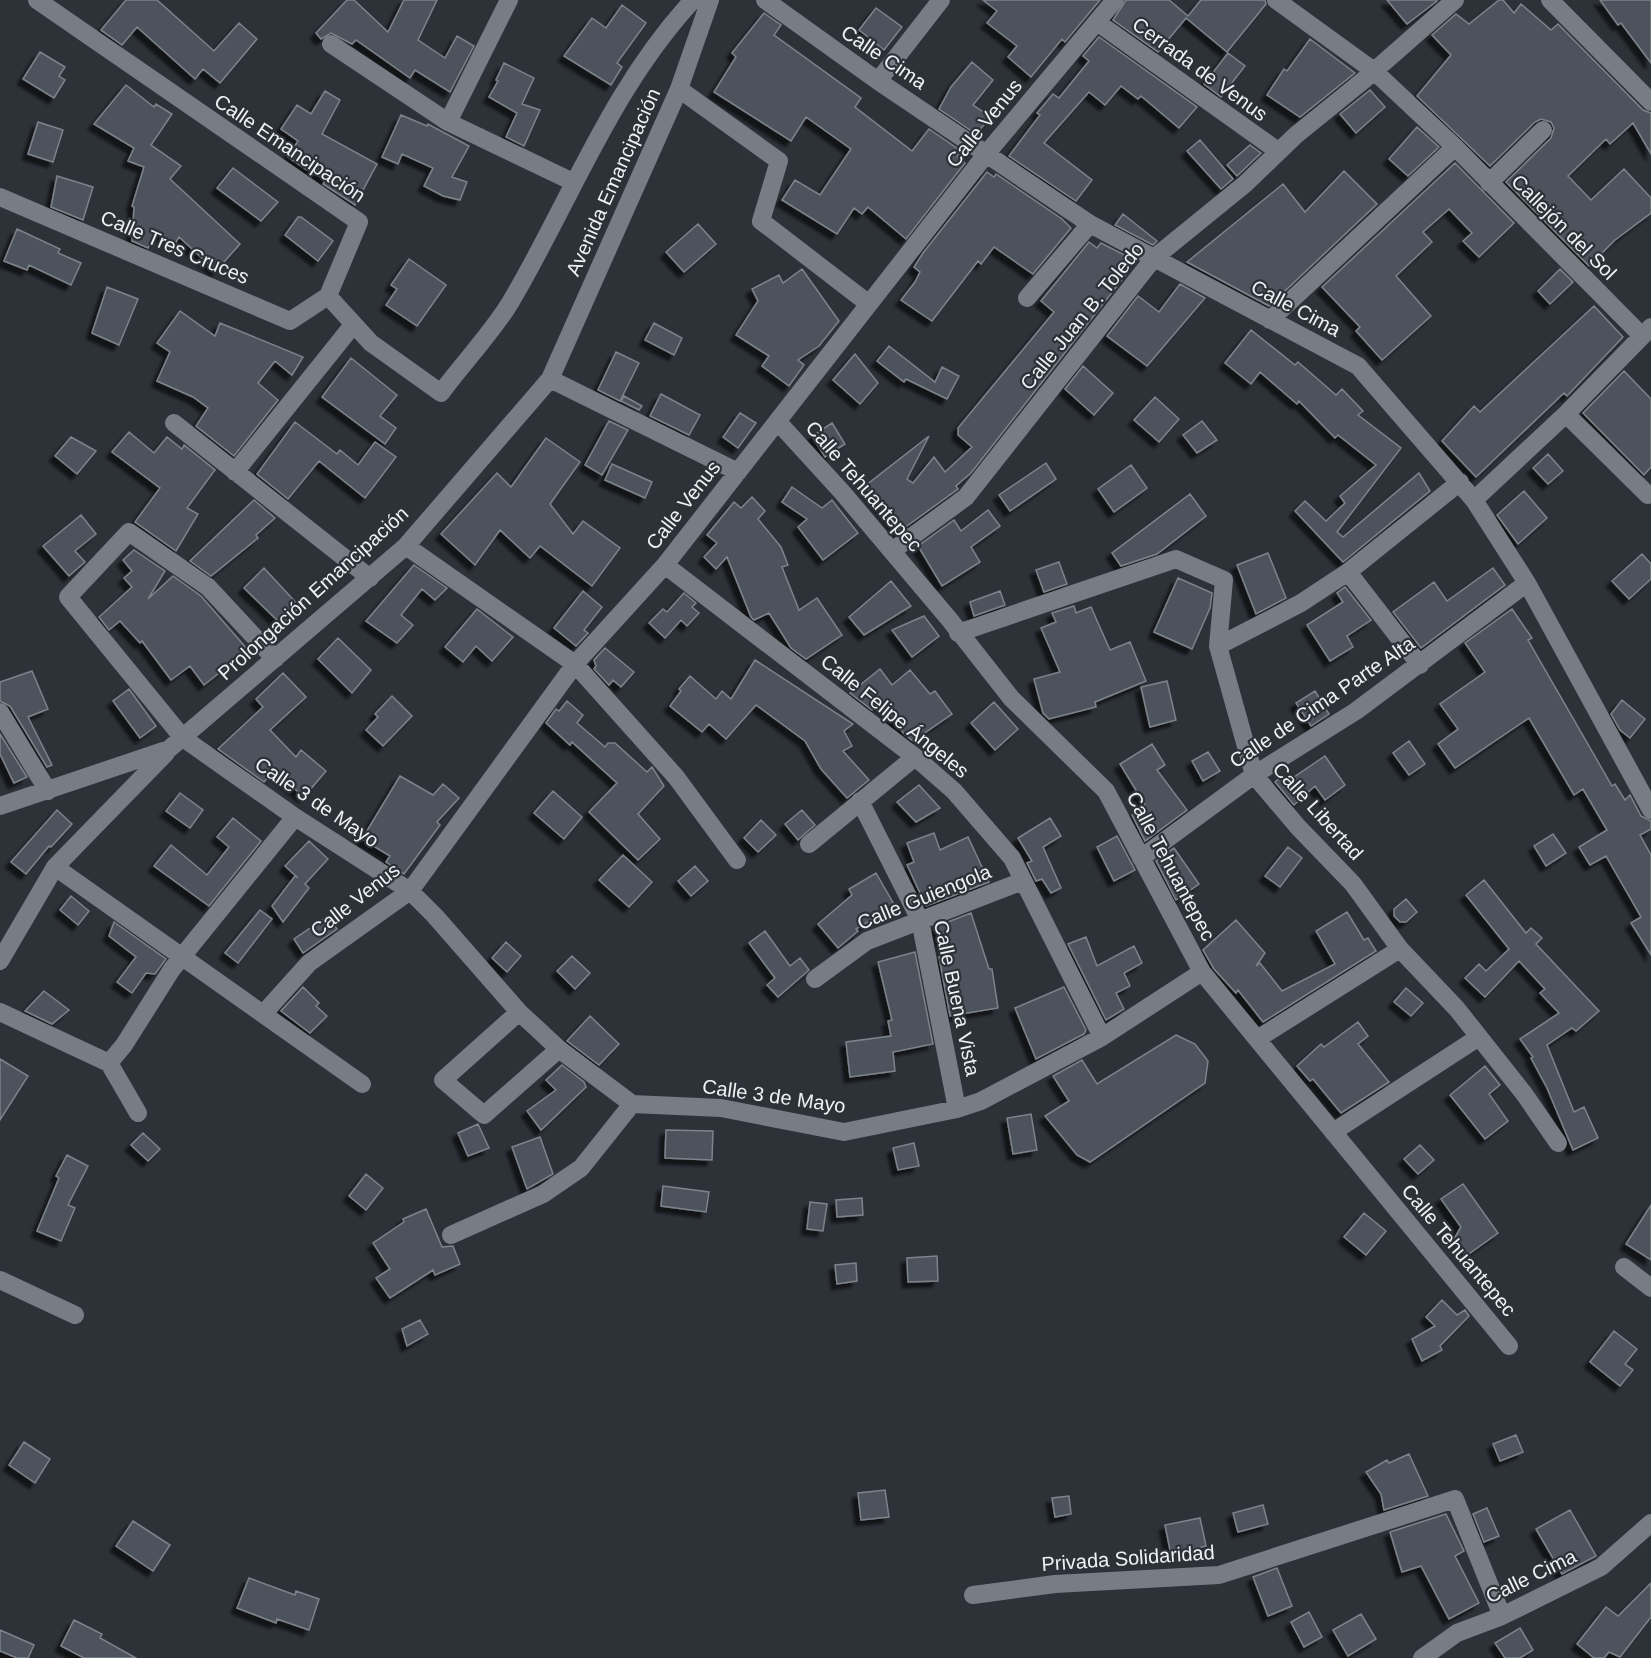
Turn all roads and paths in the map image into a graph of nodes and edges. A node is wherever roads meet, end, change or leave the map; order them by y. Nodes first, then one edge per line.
1 (37, 0) edge
2 (509, 0) edge
3 (693, 0) edge
4 (710, 0) edge
5 (765, 0) edge
6 (941, 0) edge
7 (1115, 0) edge
8 (1276, 0) edge
9 (1455, 0) edge
10 (1550, 0) edge
11 (1097, 22) junction
12 (331, 44) dead end
13 (1374, 71) junction
14 (878, 81) junction
15 (679, 89) junction
16 (1651, 102) edge
17 (448, 122) junction
18 (1543, 130) dead end
19 (1455, 147) junction
20 (1278, 152) junction
21 (987, 153) junction
22 (573, 182) junction
23 (1489, 183) junction
24 (0, 197) edge
25 (1090, 224) junction
26 (1154, 258) junction
27 (328, 296) junction
28 (1027, 298) dead end
29 (869, 304) junction
30 (1270, 320) junction
31 (353, 325) junction
32 (1647, 332) edge
33 (550, 379) junction
34 (1566, 414) junction
35 (778, 422) junction
36 (174, 423) dead end
37 (235, 472) junction
38 (738, 472) junction
39 (1460, 482) junction
40 (1648, 495) dead end
41 (1474, 500) junction
42 (406, 546) junction
43 (892, 551) junction
44 (665, 565) junction
45 (1348, 572) junction
46 (370, 578) junction
47 (1527, 583) junction
48 (958, 633) junction
49 (1218, 645) junction
50 (275, 659) junction
51 (575, 664) junction
52 (1420, 665) junction
53 (0, 712) edge
54 (176, 744) junction
55 (915, 758) junction
56 (1254, 775) junction
57 (48, 791) junction
58 (860, 801) junction
59 (0, 806) edge
60 (1651, 810) edge
61 (296, 817) junction
62 (809, 844) dead end
63 (1141, 858) junction
64 (737, 860) dead end
65 (55, 867) junction
66 (1023, 881) junction
67 (410, 891) junction
68 (920, 920) junction
69 (1400, 949) junction
70 (181, 957) junction
71 (0, 961) edge
72 (1202, 972) junction
73 (815, 979) dead end
74 (0, 1012) edge
75 (519, 1012) junction
76 (264, 1013) junction
77 (1102, 1037) junction
78 (1479, 1037) junction
79 (1257, 1039) junction
80 (559, 1049) junction
81 (109, 1063) junction
82 (362, 1083) dead end
83 (632, 1104) junction
84 (957, 1109) junction
85 (138, 1113) dead end
86 (1333, 1132) junction
87 (1558, 1143) dead end
88 (451, 1235) dead end
89 (1624, 1267) dead end
90 (0, 1280) edge
91 (1651, 1288) edge
92 (75, 1315) dead end
93 (1509, 1346) dead end
94 (1651, 1523) edge
95 (974, 1596) dead end
96 (1502, 1616) junction
97 (1422, 1658) edge

1 - 27 street, Calle Emancipación
2 - 17 street
3 - 22 street
4 - 15 street, Avenida Emancipación
5 - 14 street, Calle Cima
6 - 14 street
7 - 11 street, Calle Venus
8 - 13 street, Callejón del Sol
9 - 13 street, Calle Juan B. Toledo
10 - 16 street
11 - 20 street, Cerrada de Venus
11 - 21 street, Calle Venus
12 - 17 street
13 - 19 street, Callejón del Sol
13 - 20 street, Calle Juan B. Toledo
14 - 21 street, Calle Cima
15 - 29 street
15 - 33 street, Avenida Emancipación
17 - 22 street
18 - 23 street
19 - 23 street, Callejón del Sol
19 - 30 street
20 - 26 street, Calle Juan B. Toledo
21 - 25 street, Calle Cima
21 - 29 street, Calle Venus
22 - 31 street
23 - 32 street, Callejón del Sol
24 - 27 street, Calle Tres Cruces
25 - 26 street, Calle Cima
25 - 28 street
26 - 30 street, Calle Cima
26 - 43 street, Calle Juan B. Toledo
27 - 31 street
29 - 35 street, Calle Venus
30 - 39 street, Calle Cima
31 - 37 street
32 - 34 street
33 - 38 street
33 - 42 street, Prolongación Emancipación
34 - 40 street
34 - 41 street
35 - 38 street, Calle Venus
35 - 43 street, Calle Tehuantepec
36 - 37 street
37 - 46 street
38 - 44 street, Calle Venus
39 - 41 street, Calle Cima
39 - 45 street
41 - 47 street, Calle Cima
42 - 46 street, Prolongación Emancipación
42 - 51 street
43 - 48 street, Calle Tehuantepec
44 - 51 street, Calle Venus
44 - 55 street, Calle Felipe Ángeles
45 - 49 street
45 - 52 street
46 - 50 street, Prolongación Emancipación
47 - 52 street, Calle de Cima Parte Alta
47 - 60 street, Calle Cima
48 - 49 street, Calle Libertad
48 - 63 street, Calle Tehuantepec
49 - 56 street, Calle Libertad
50 - 54 street, Prolongación Emancipación
50 - 54 street, Calle 3 de Mayo
51 - 64 street
51 - 67 street, Calle Venus
52 - 56 street, Calle de Cima Parte Alta
53 - 57 street
54 - 57 street, Prolongación Emancipación
54 - 61 street, Calle 3 de Mayo
54 - 65 street, Prolongación Emancipación
55 - 58 street
55 - 66 street, Calle Felipe Ángeles
56 - 63 street, Calle de Cima Parte Alta
56 - 69 street, Calle Libertad
57 - 59 street, Prolongación Emancipación
58 - 62 street
58 - 68 street, Calle Buena Vista
61 - 67 street, Calle 3 de Mayo
61 - 70 street
63 - 72 street, Calle Tehuantepec
65 - 70 street
65 - 71 street, Prolongación Emancipación
66 - 68 street, Calle Guiengola
66 - 77 street, Calle Felipe Ángeles
67 - 75 street, Calle 3 de Mayo
67 - 76 street, Calle Venus
68 - 73 street, Calle Guiengola
68 - 84 street, Calle Buena Vista
69 - 78 street, Calle Libertad
69 - 79 street
70 - 76 street
70 - 81 street
72 - 77 street, Calle 3 de Mayo
72 - 79 street, Calle Tehuantepec
74 - 81 street
75 - 80 street, Calle 3 de Mayo
75 - 80 street
76 - 82 street
77 - 84 street, Calle 3 de Mayo
78 - 86 street
78 - 87 street, Calle Libertad
79 - 86 street, Calle Tehuantepec
80 - 83 street, Calle 3 de Mayo
81 - 85 street
83 - 84 street, Calle 3 de Mayo
83 - 88 street
86 - 93 street, Calle Tehuantepec
89 - 91 street
90 - 92 street
94 - 96 street, Calle Cima
95 - 96 street, Privada Solidaridad
96 - 97 street, Calle Cima

